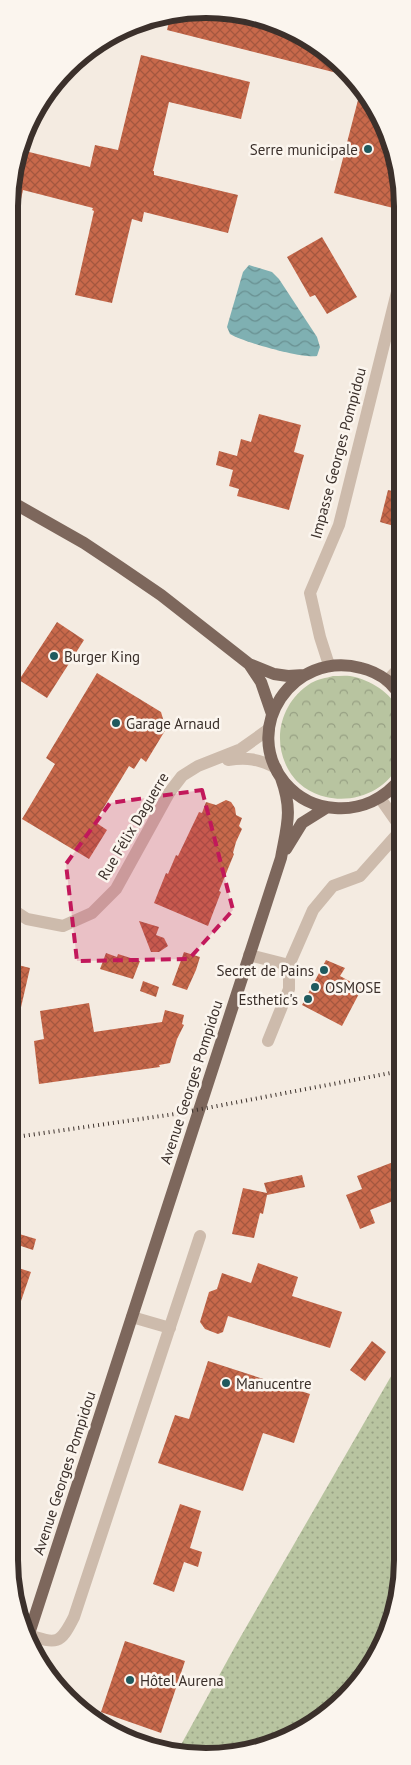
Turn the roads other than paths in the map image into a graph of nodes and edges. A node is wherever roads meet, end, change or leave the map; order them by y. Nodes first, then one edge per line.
1 (394, 304) edge
2 (18, 506) edge
3 (249, 664) junction
4 (329, 665) junction
5 (394, 674) edge
6 (304, 675) junction
7 (388, 681) junction
8 (394, 687) edge
9 (272, 714) junction
10 (269, 729) junction
11 (206, 764) junction
12 (278, 773) junction
13 (394, 786) edge
14 (380, 798) junction
15 (326, 808) junction
16 (394, 819) edge
17 (394, 837) edge
18 (281, 858) junction
19 (18, 913) edge
20 (249, 955) junction
21 (289, 965) junction
22 (268, 1041) dead end
23 (200, 1236) dead end
24 (132, 1317) junction
25 (170, 1328) junction
26 (31, 1628) edge
27 (35, 1639) edge

1 - 4 street, Impasse Georges Pompidou
2 - 3 main road
3 - 6 main road
3 - 9 main road
4 - 6 main road
4 - 7 main road
5 - 7 street
6 - 9 main road
7 - 8 main road
9 - 10 main road, Avenue Georges Pompidou
10 - 11 street, Rue Félix Daguerre
10 - 12 main road, Avenue Georges Pompidou
11 - 12 street, Rue Félix Daguerre
11 - 19 street, Rue Félix Daguerre
12 - 15 main road
12 - 18 main road, Avenue Georges Pompidou
13 - 14 main road
14 - 15 main road
14 - 16 street
15 - 18 main road, Avenue Georges Pompidou
17 - 21 street
18 - 20 main road, Avenue Georges Pompidou
20 - 21 street
20 - 24 main road, Avenue Georges Pompidou
21 - 22 street
23 - 25 street
24 - 25 street
24 - 26 main road, Avenue Georges Pompidou
25 - 27 street

